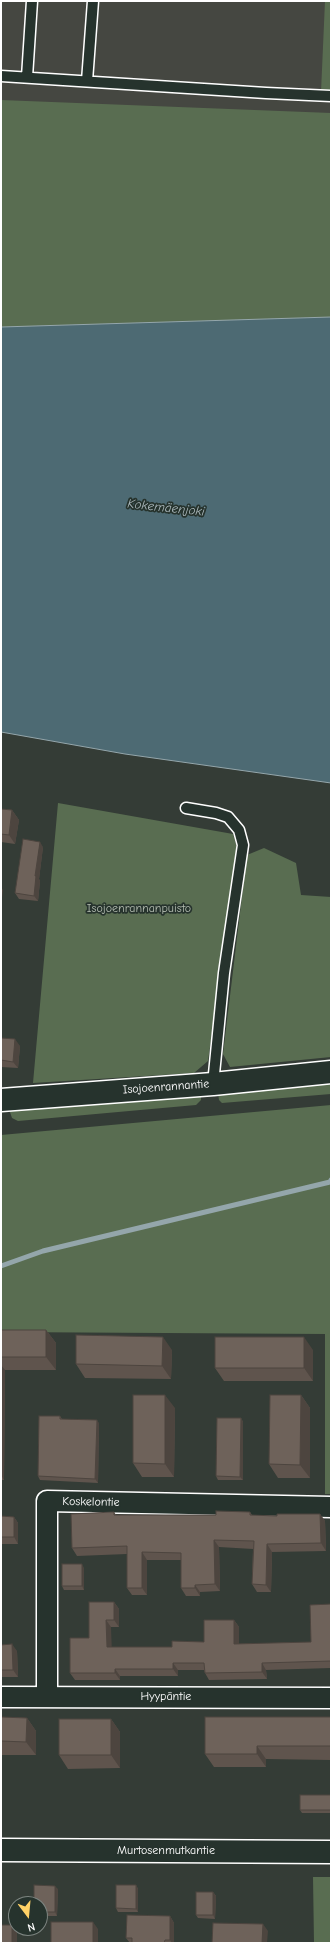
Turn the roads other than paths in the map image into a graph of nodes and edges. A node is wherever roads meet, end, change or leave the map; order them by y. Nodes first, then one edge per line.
1 (32, 1) edge
2 (93, 1) edge
3 (1, 76) edge
4 (26, 77) junction
5 (87, 81) junction
6 (331, 96) edge
7 (186, 808) dead end
8 (331, 1072) edge
9 (213, 1084) junction
10 (1, 1100) edge
11 (331, 1507) edge
12 (1, 1697) edge
13 (47, 1697) junction
14 (331, 1698) edge
15 (1, 1850) edge
16 (331, 1852) edge

1 - 4 lane
2 - 5 lane
3 - 4 lane
4 - 5 lane
5 - 6 lane
7 - 9 lane
8 - 9 street, Isojoenrannantie
9 - 10 street, Isojoenrannantie
11 - 13 street, Koskelontie
12 - 13 street, Hyypäntie
13 - 14 street, Hyypäntie
15 - 16 street, Murtosenmutkantie

